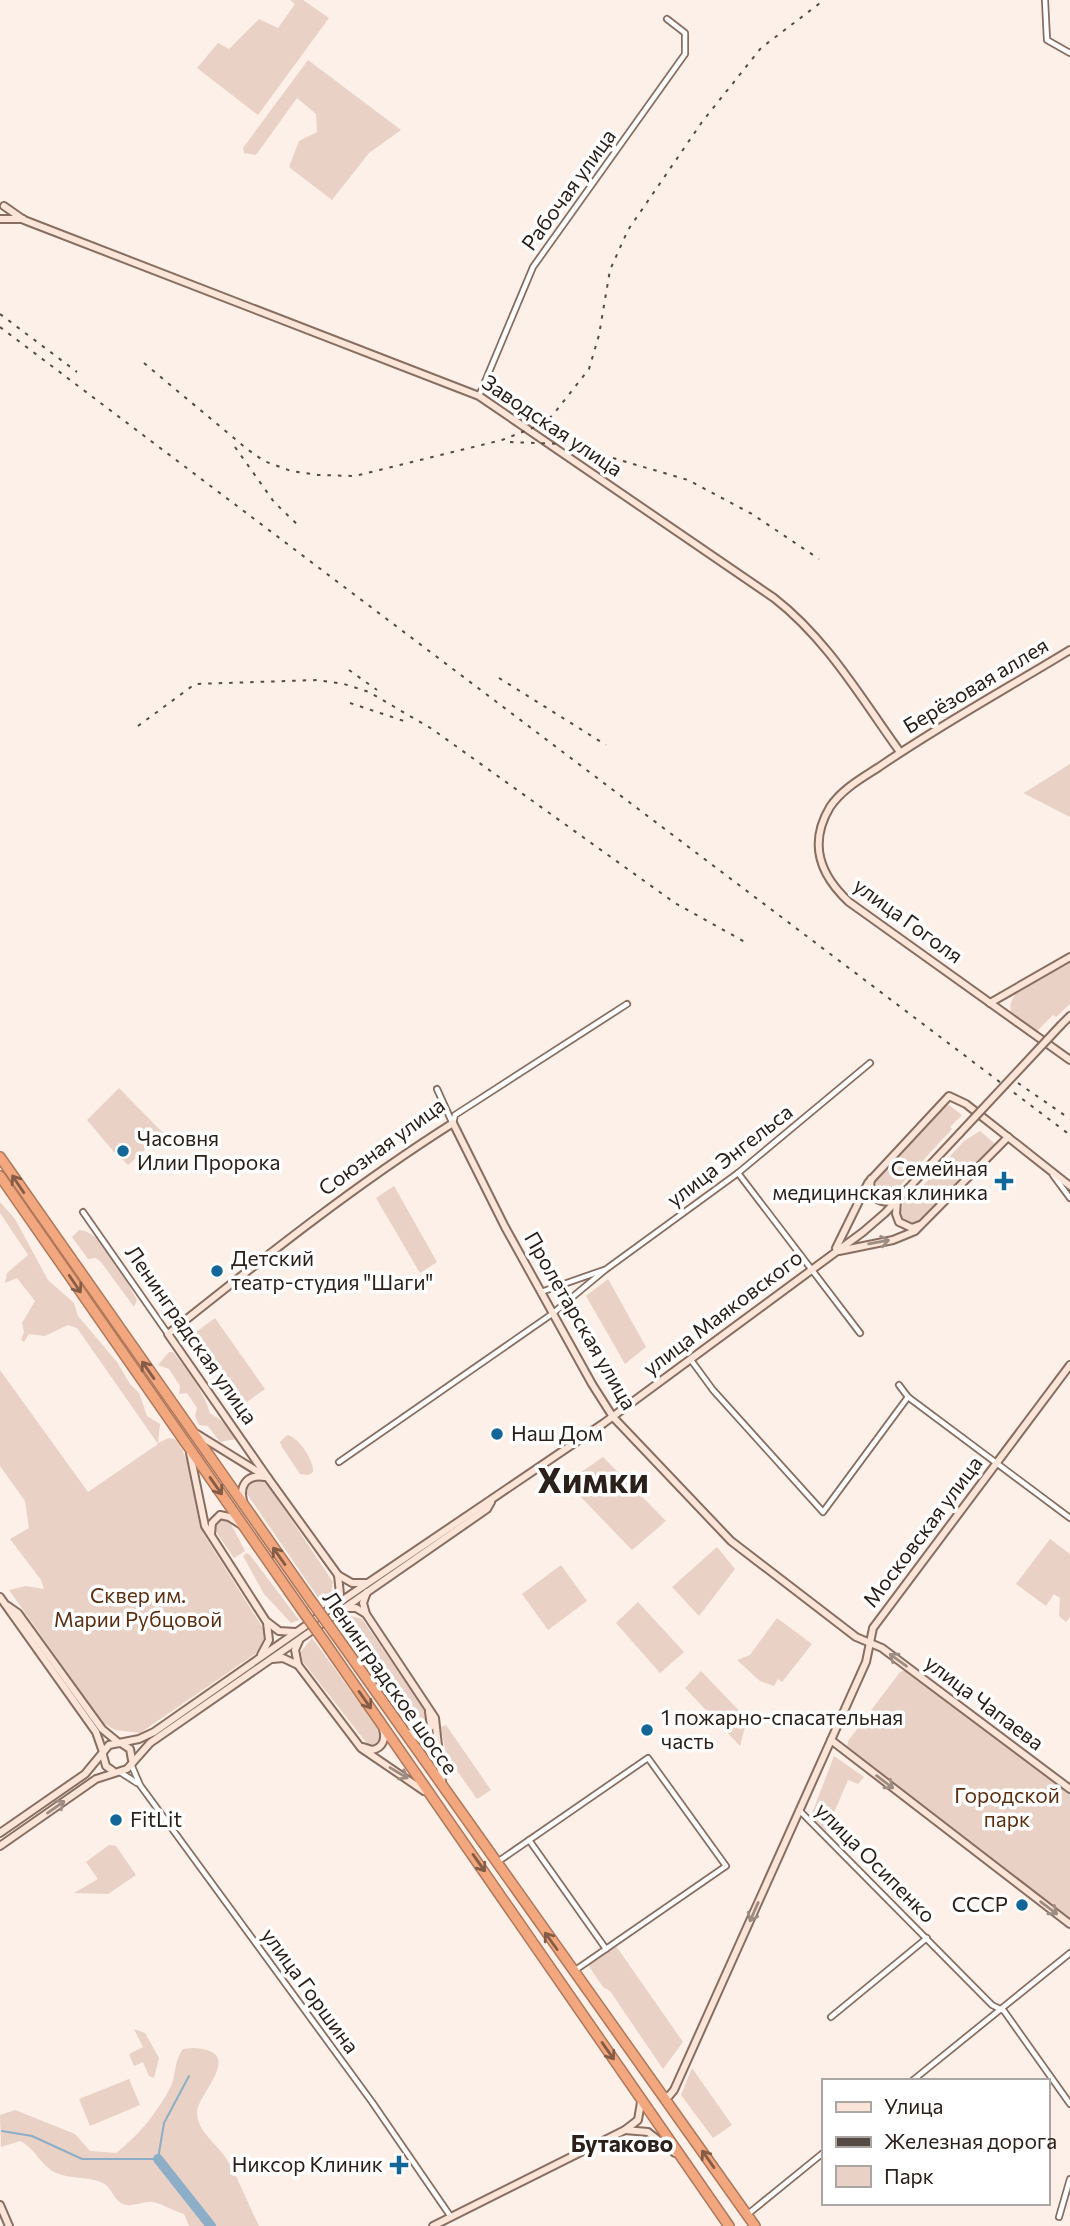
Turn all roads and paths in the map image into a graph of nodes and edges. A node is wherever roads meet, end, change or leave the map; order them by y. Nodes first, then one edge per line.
1 (1045, 0) edge
2 (667, 19) dead end
3 (1070, 53) edge
4 (1, 207) edge
5 (12, 210) junction
6 (24, 220) junction
7 (3, 221) edge
8 (479, 396) junction
9 (1070, 650) edge
10 (900, 752) junction
11 (1070, 957) edge
12 (627, 1003) dead end
13 (990, 1003) junction
14 (1070, 1016) edge
15 (1070, 1060) edge
16 (870, 1063) dead end
17 (437, 1089) dead end
18 (453, 1123) junction
19 (1008, 1137) junction
20 (0, 1157) edge
21 (1048, 1168) junction
22 (738, 1173) junction
23 (0, 1176) edge
24 (872, 1179) junction
25 (1070, 1186) edge
26 (0, 1189) edge
27 (15, 1197) junction
28 (1070, 1198) edge
29 (897, 1200) junction
30 (83, 1212) dead end
31 (922, 1224) junction
32 (833, 1253) junction
33 (605, 1270) junction
34 (812, 1270) junction
35 (541, 1292) junction
36 (552, 1314) junction
37 (860, 1333) dead end
38 (168, 1334) junction
39 (691, 1360) junction
40 (1070, 1366) edge
41 (899, 1385) dead end
42 (908, 1397) junction
43 (613, 1417) junction
44 (188, 1426) junction
45 (243, 1441) junction
46 (185, 1442) junction
47 (233, 1456) junction
48 (256, 1461) junction
49 (339, 1462) dead end
50 (997, 1463) junction
51 (255, 1473) junction
52 (268, 1478) junction
53 (491, 1502) junction
54 (246, 1509) junction
55 (1070, 1518) edge
56 (247, 1531) junction
57 (212, 1536) junction
58 (338, 1575) junction
59 (370, 1582) junction
60 (368, 1590) junction
61 (0, 1597) edge
62 (6, 1605) junction
63 (331, 1608) junction
64 (341, 1609) junction
65 (366, 1614) junction
66 (266, 1621) junction
67 (301, 1633) junction
68 (869, 1639) junction
69 (259, 1658) junction
70 (267, 1661) junction
71 (298, 1665) junction
72 (428, 1707) junction
73 (382, 1723) junction
74 (396, 1723) junction
75 (832, 1738) junction
76 (356, 1741) junction
77 (120, 1743) junction
78 (103, 1755) junction
79 (132, 1761) junction
80 (116, 1772) junction
81 (139, 1785) junction
82 (1070, 1788) edge
83 (450, 1800) junction
84 (440, 1807) junction
85 (799, 1810) junction
86 (0, 1833) edge
87 (529, 1840) junction
88 (0, 1846) edge
89 (495, 1864) junction
90 (1070, 1924) edge
91 (928, 1938) junction
92 (606, 1949) junction
93 (1070, 1953) edge
94 (573, 1972) junction
95 (1000, 2009) junction
96 (831, 2017) dead end
97 (914, 2079) edge
98 (638, 2094) junction
99 (662, 2096) junction
100 (1070, 2104) edge
101 (625, 2130) junction
102 (822, 2154) edge
103 (681, 2158) junction
104 (1070, 2179) edge
105 (706, 2194) junction
106 (0, 2205) edge
107 (747, 2215) junction
108 (451, 2217) junction
109 (1059, 2217) dead end
110 (9, 2226) edge
111 (433, 2226) edge
112 (720, 2226) edge
113 (728, 2226) edge
114 (755, 2226) edge

1 - 3 street
2 - 8 street, Рабочая улица
4 - 5 street, Заводская улица
5 - 6 street, Заводская улица
5 - 7 street
6 - 7 street, Заводская улица
6 - 8 street, Заводская улица
8 - 10 street, Заводская улица
9 - 10 street, Берёзовая аллея
10 - 13 street, улица Гоголя
11 - 13 street
12 - 18 street, Союзная улица
13 - 15 street, улица Гоголя
14 - 29 street, улица Маяковского, bridge
16 - 22 street, улица Энгельса
17 - 18 street, Пролетарская улица
18 - 35 street, Пролетарская улица
18 - 38 street, Союзная улица
19 - 21 street
19 - 24 street
19 - 31 street
44 -> 20 highway, Ленинградское шоссе
21 - 25 street
21 - 28 street
22 - 33 street, улица Энгельса
22 - 34 street
23 - 27 highway, Ленинградское шоссе
24 - 29 street
24 - 32 street
26 - 27 street
27 -> 46 highway, Ленинградское шоссе
29 - 31 street
29 - 32 street, улица Маяковского
30 - 38 street, Ленинградская улица
32 -> 31 street
32 - 34 street, улица Маяковского
33 - 35 street, улица Энгельса
33 - 36 street, улица Энгельса
34 - 37 street
34 - 39 street, улица Маяковского
35 - 36 street, Пролетарская улица
36 - 43 street, Пролетарская улица
36 - 49 street, улица Энгельса
38 - 45 street, Ленинградская улица
39 - 42 street
39 - 43 street, улица Маяковского
40 - 50 street, Московская улица
41 - 42 street
42 - 50 street
43 - 53 street, улица Маяковского
43 - 68 street, Пролетарская улица
44 - 47 street
44 - 54 highway, Ленинградское шоссе
45 - 47 street
45 - 48 street, Ленинградская улица
46 -> 56 highway, Ленинградское шоссе
46 - 57 street
47 - 51 street
48 - 51 street
48 - 52 street, Ленинградская улица
50 - 55 street
50 - 68 street, Московская улица
51 - 52 street
51 - 54 street
52 - 58 street, Ленинградская улица
53 - 59 street, улица Маяковского
53 - 60 street, улица Маяковского
74 -> 54 highway, Ленинградское шоссе, bridge
56 - 57 street
56 -> 73 highway, Ленинградское шоссе, bridge
57 - 66 street
58 - 59 street
58 - 63 street
59 - 63 street, улица Маяковского
60 - 64 street, улица Маяковского
60 - 65 street
61 - 62 street
62 - 77 street
62 - 78 street
63 - 67 street, улица Маяковского
64 - 65 street
64 - 67 street, улица Маяковского
65 - 72 street
66 - 67 street
66 - 69 street
67 - 69 street
67 - 70 street
67 - 71 street
68 - 75 street, Московская улица
82 -> 68 street, улица Чапаева
69 - 77 street
70 - 71 street
70 - 79 street
71 - 76 street
72 - 74 street
72 - 83 street
73 - 76 street
73 - 84 highway, Ленинградское шоссе
74 - 83 highway, Ленинградское шоссе
75 - 85 street, Московская улица
75 -> 90 street
76 -> 84 street
77 - 78 street
77 - 79 street
78 - 80 street
78 - 86 street
79 - 80 street
79 - 81 street, улица Горшина
80 - 81 street, улица Горшина
88 -> 80 street
81 - 108 street, улица Горшина
83 - 89 highway, Ленинградское шоссе
84 -> 98 highway, Ленинградское шоссе
85 - 91 street, улица Осипенко
85 -> 99 street, Московская улица
87 - 89 street
87 - 92 street
87 - 92 street
94 -> 89 highway, Ленинградское шоссе
91 - 95 street, улица Осипенко
91 - 96 street
92 - 94 street
93 - 95 street
94 - 99 highway, Ленинградское шоссе
95 - 97 street
95 - 100 street, улица Осипенко
98 - 101 street
98 - 103 highway, Ленинградское шоссе
107 -> 99 highway, Ленинградское шоссе
101 - 103 street
101 - 108 street
102 - 107 street
103 - 105 highway, Ленинградское шоссе
104 - 109 street
105 - 112 highway
105 - 113 highway, Ленинградское шоссе
106 - 110 street
107 - 114 highway, Ленинградское шоссе
108 - 111 street

